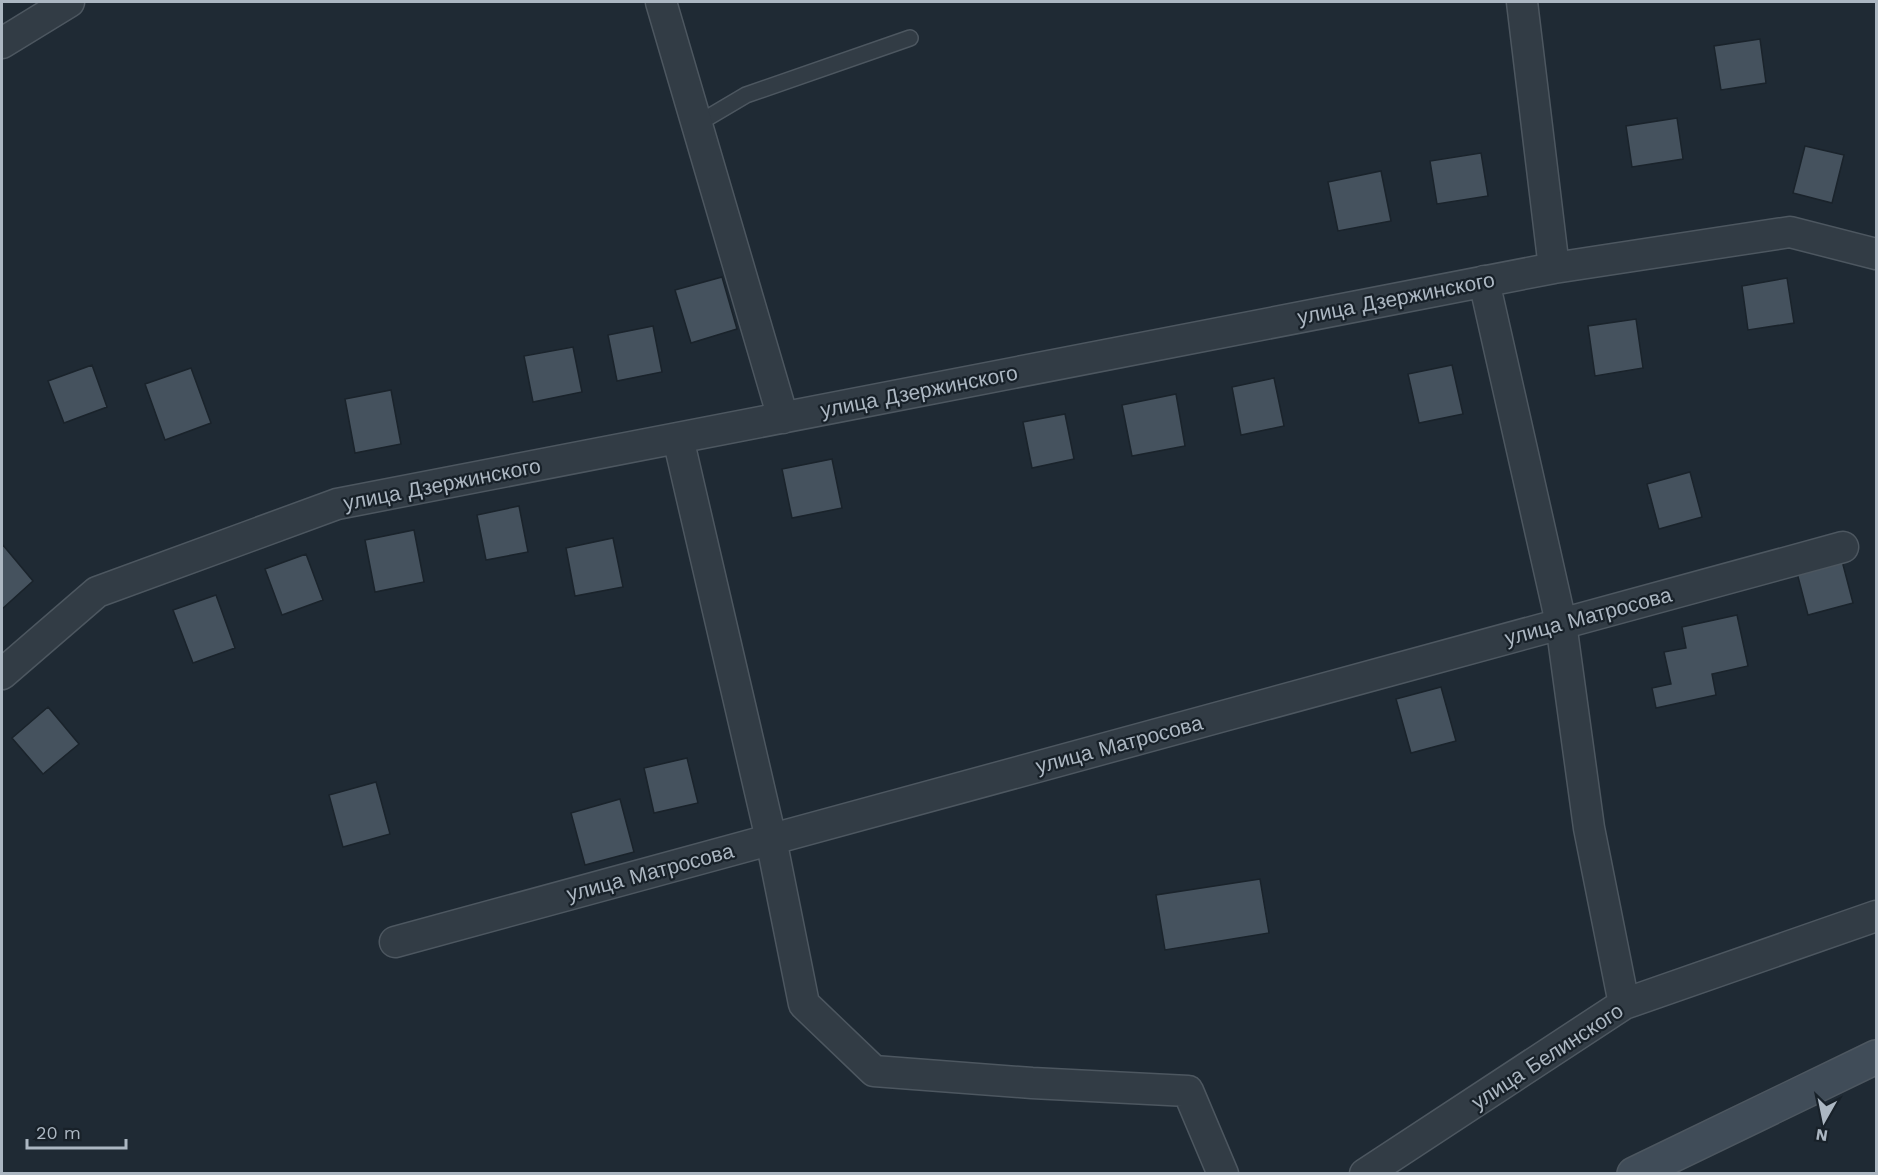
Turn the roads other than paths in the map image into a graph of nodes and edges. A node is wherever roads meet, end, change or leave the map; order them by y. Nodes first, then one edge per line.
1 (69, 2) edge
2 (662, 2) edge
3 (1522, 2) edge
4 (910, 38) dead end
5 (2, 43) edge
6 (697, 124) junction
7 (1876, 254) edge
8 (1554, 268) junction
9 (1484, 281) junction
10 (783, 418) junction
11 (678, 438) junction
12 (1843, 547) dead end
13 (1560, 624) junction
14 (2, 674) edge
15 (771, 839) junction
16 (1876, 916) edge
17 (394, 942) dead end
18 (1624, 1004) junction
19 (1876, 1057) edge
20 (1223, 1173) edge
21 (1365, 1173) edge
22 (1634, 1173) edge

1 - 5 street
2 - 6 street
3 - 8 street
4 - 6 lane
6 - 10 street
7 - 8 street, улица Дзержинского
8 - 9 street, улица Дзержинского
9 - 10 street, улица Дзержинского
9 - 13 street
10 - 11 street, улица Дзержинского
11 - 14 street, улица Дзержинского
11 - 15 street
12 - 13 street, улица Матросова
13 - 15 street, улица Матросова
13 - 18 street
15 - 17 street, улица Матросова
15 - 20 street
16 - 18 street, улица Белинского
18 - 21 street, улица Белинского
19 - 22 main road

